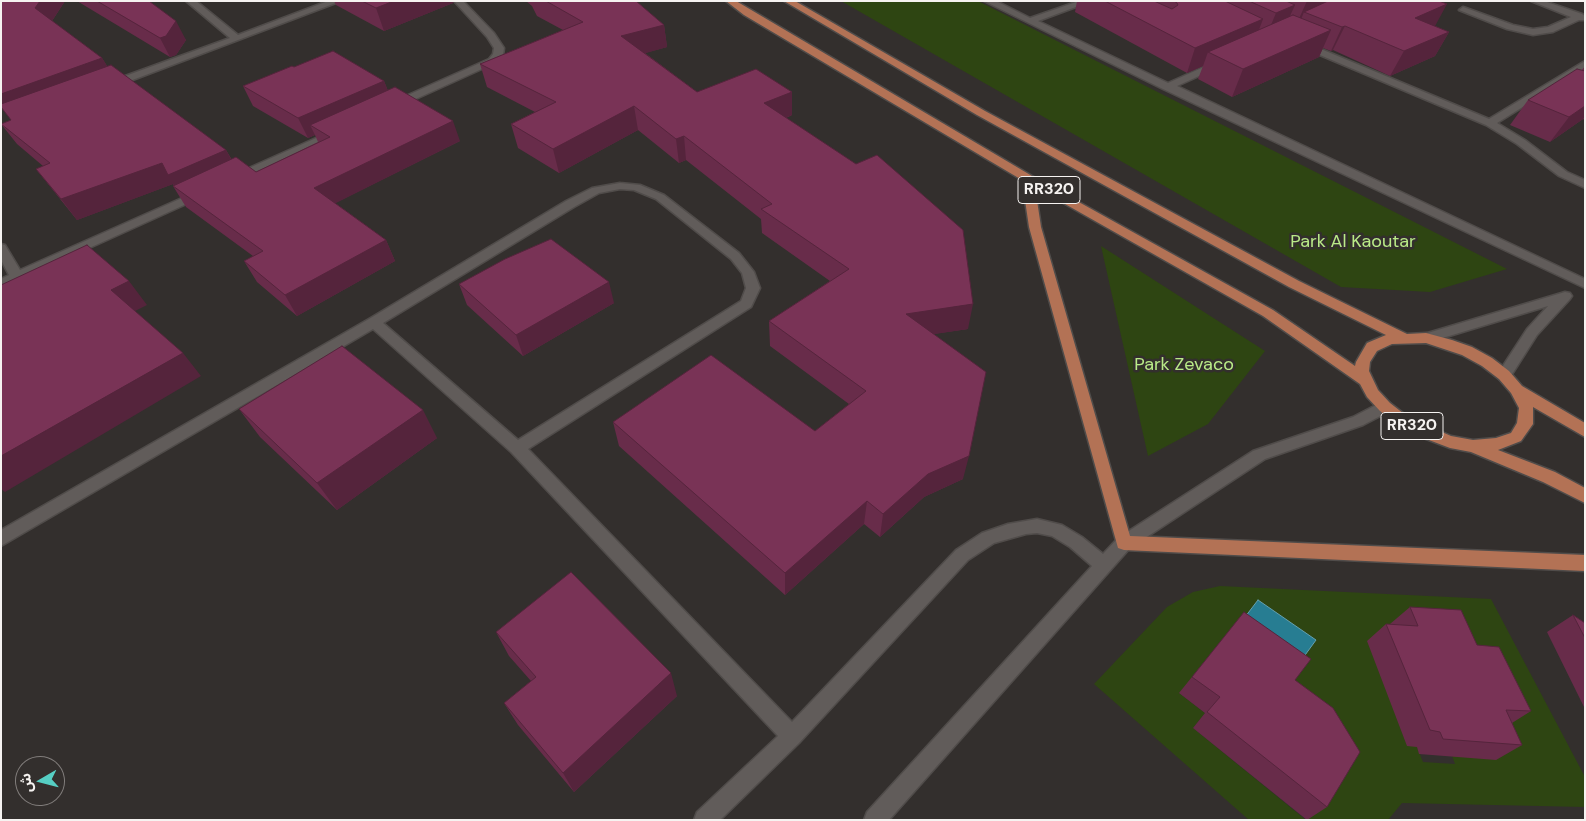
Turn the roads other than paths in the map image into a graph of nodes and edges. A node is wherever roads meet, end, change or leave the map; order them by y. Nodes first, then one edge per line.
1 (190, 1) edge
2 (337, 1) edge
3 (458, 1) edge
4 (730, 1) edge
5 (788, 1) edge
6 (988, 1) edge
7 (1088, 1) edge
8 (1535, 1) edge
9 (1463, 10) dead end
10 (1582, 18) edge
11 (1029, 21) junction
12 (236, 38) junction
13 (1290, 39) edge
14 (1231, 59) edge
15 (1585, 64) edge
16 (1551, 85) junction
17 (1167, 87) junction
18 (100, 88) edge
19 (1568, 91) edge
20 (385, 110) edge
21 (1490, 123) junction
22 (349, 126) edge
23 (1028, 178) junction
24 (1585, 185) edge
25 (1, 248) edge
26 (17, 277) junction
27 (1583, 281) edge
28 (1, 284) edge
29 (1565, 296) junction
30 (374, 322) junction
31 (1402, 337) junction
32 (1426, 338) junction
33 (1504, 375) junction
34 (1366, 381) junction
35 (1517, 390) junction
36 (1385, 407) junction
37 (1585, 430) edge
38 (1473, 446) junction
39 (517, 448) junction
40 (1585, 496) edge
41 (1, 539) edge
42 (1124, 543) junction
43 (1585, 563) edge
44 (1103, 565) junction
45 (792, 736) junction
46 (706, 820) edge
47 (875, 820) edge

1 - 12 street
2 - 12 street
3 - 20 street
4 - 23 main road, RR320
5 - 31 main road, RR320
6 - 11 street
7 - 11 street
8 - 10 street
9 - 10 street
11 - 17 street
12 - 18 street
13 - 21 street
14 - 17 street
15 - 16 street
16 - 19 street
16 - 21 street
17 - 27 street
21 - 24 street
22 - 26 street
23 - 34 main road, RR320
23 - 42 main road
25 - 26 street
26 - 28 street
27 - 29 street
29 - 32 street
29 - 33 street
30 - 39 street
30 - 39 street
30 - 41 street
31 - 32 main road, RR320
31 - 34 main road, RR320
32 - 33 main road, RR320
33 - 35 main road, RR320
34 - 36 main road, RR320
35 - 37 main road, RR320
35 - 38 main road, RR320
36 - 38 main road, RR320
36 - 42 street
38 - 40 main road, RR320
39 - 45 street
42 - 43 main road
42 - 44 street
44 - 45 street
44 - 47 street
45 - 46 street

